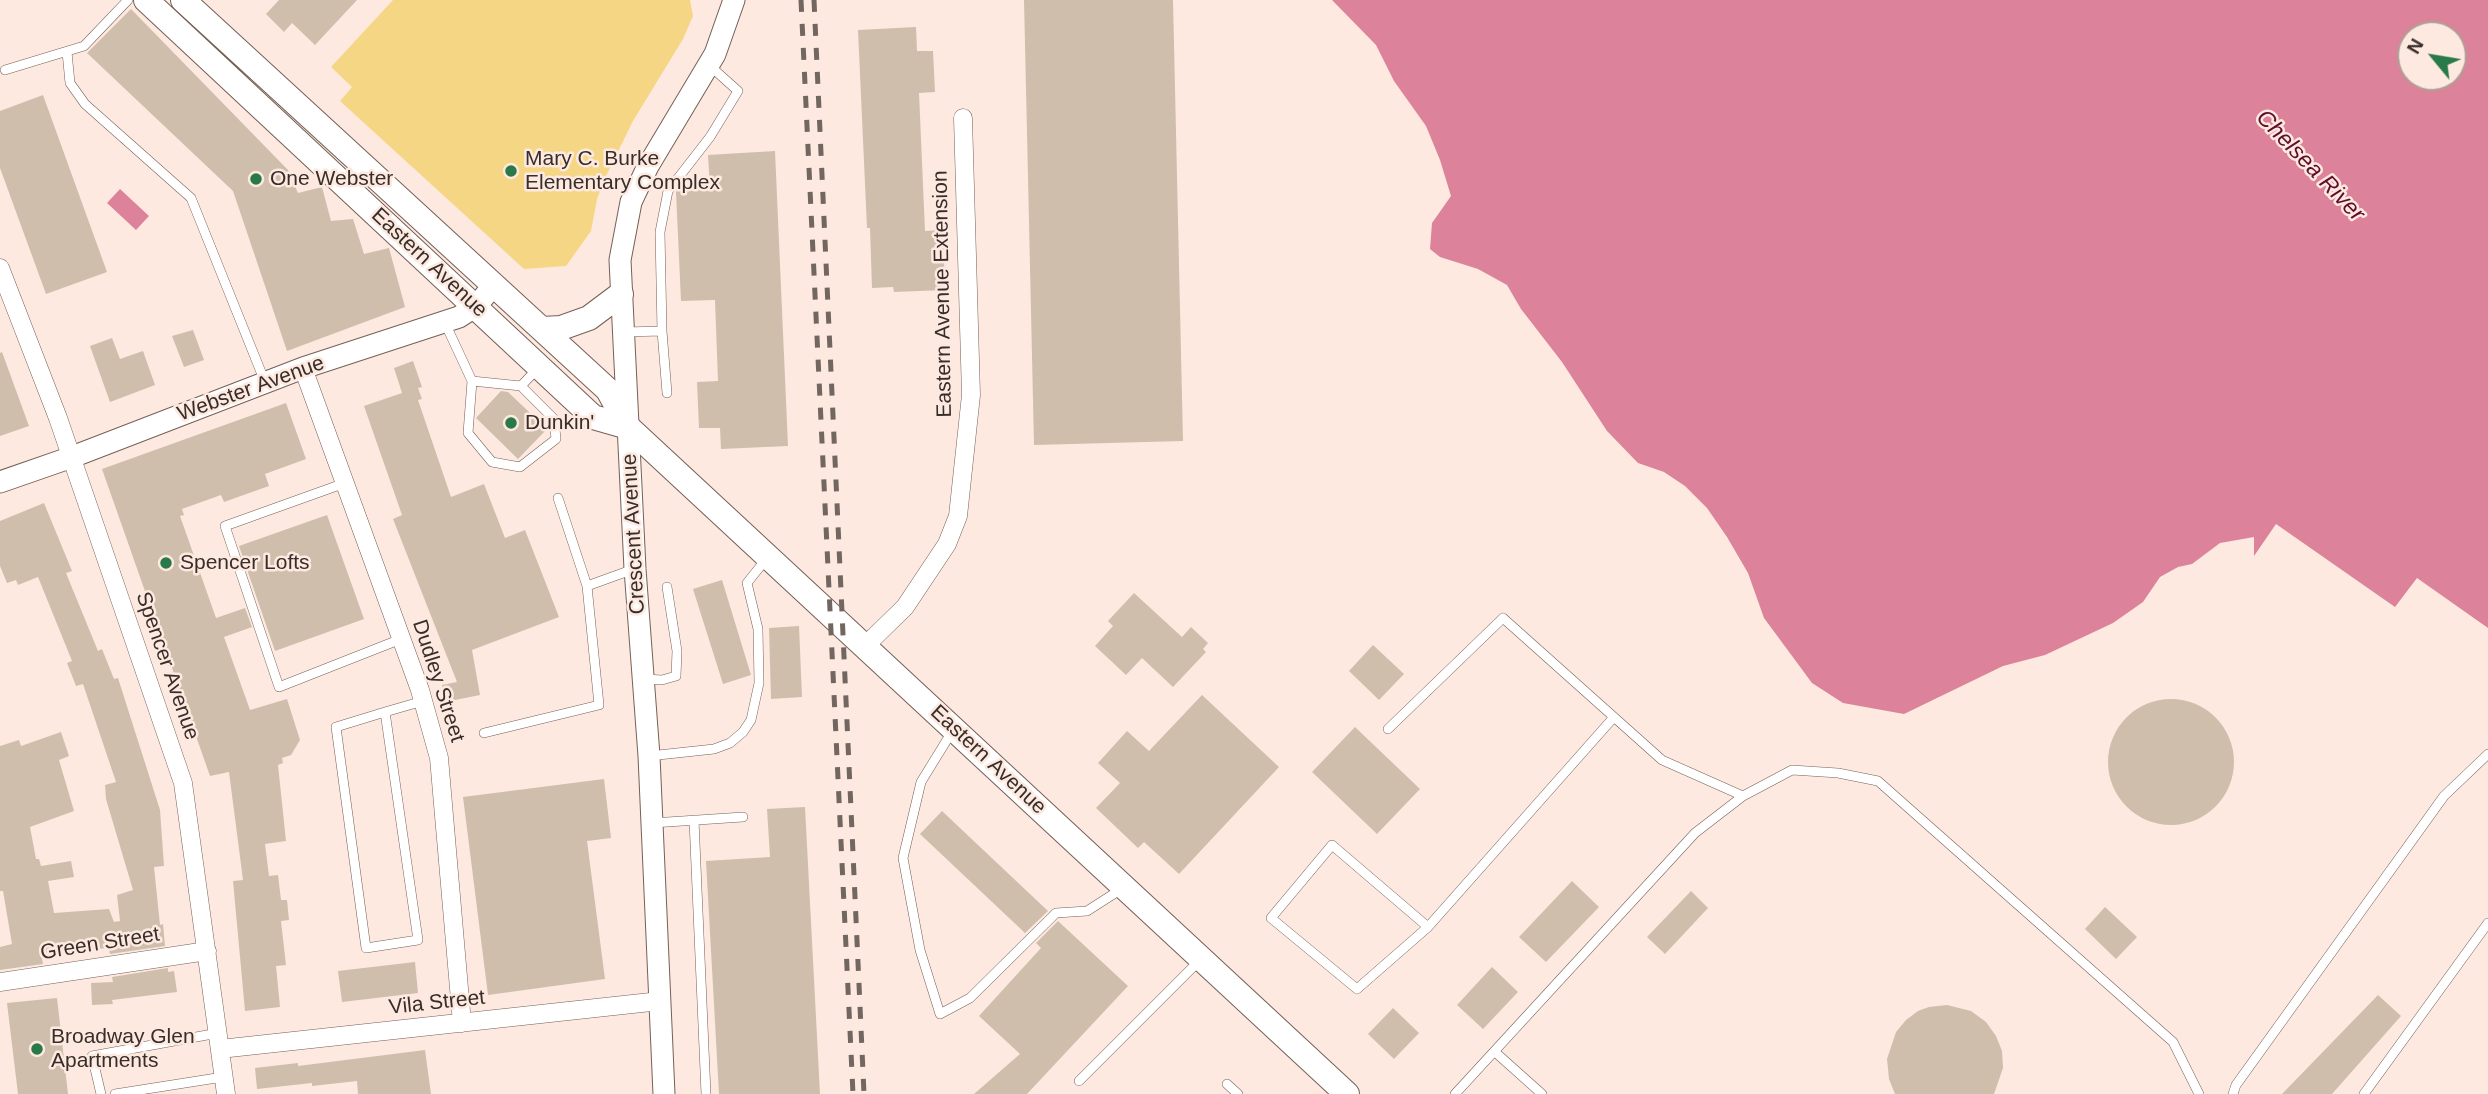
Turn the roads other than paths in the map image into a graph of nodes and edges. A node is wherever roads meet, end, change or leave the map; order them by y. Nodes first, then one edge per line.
1 (128, 0) edge
2 (146, 0) edge
3 (183, 0) edge
4 (734, 0) edge
5 (67, 52) junction
6 (709, 65) junction
7 (5, 70) dead end
8 (963, 118) dead end
9 (0, 268) edge
10 (494, 285) junction
11 (621, 294) junction
12 (476, 306) junction
13 (445, 322) junction
14 (542, 329) junction
15 (662, 331) junction
16 (622, 332) junction
17 (540, 366) junction
18 (303, 368) junction
19 (472, 381) junction
20 (265, 383) junction
21 (521, 386) junction
22 (667, 393) dead end
23 (628, 427) junction
24 (72, 457) junction
25 (0, 482) edge
26 (345, 483) junction
27 (558, 498) dead end
28 (768, 557) junction
29 (635, 569) junction
30 (587, 586) junction
31 (667, 587) dead end
32 (401, 639) junction
33 (864, 647) junction
34 (644, 679) junction
35 (423, 701) junction
36 (386, 712) junction
37 (1614, 717) junction
38 (954, 729) junction
39 (1388, 729) dead end
40 (484, 733) dead end
41 (2488, 754) edge
42 (649, 756) junction
43 (1743, 796) junction
44 (743, 817) dead end
45 (694, 820) junction
46 (652, 823) junction
47 (1125, 887) junction
48 (2488, 923) edge
49 (1428, 927) junction
50 (207, 951) junction
51 (1201, 958) junction
52 (0, 982) edge
53 (660, 1001) junction
54 (462, 1023) junction
55 (219, 1041) junction
56 (1494, 1052) junction
57 (1079, 1082) dead end
58 (1227, 1084) dead end
59 (225, 1085) edge
60 (168, 1090) edge
61 (101, 1094) edge
62 (115, 1094) edge
63 (664, 1094) edge
64 (706, 1094) edge
65 (1238, 1094) edge
66 (1347, 1094) edge
67 (1455, 1094) edge
68 (1542, 1094) edge
69 (2199, 1094) edge
70 (2233, 1094) edge
71 (2364, 1094) edge

1 - 5 lane
2 - 12 main road, Eastern Avenue
3 - 10 main road, Eastern Avenue
4 - 6 street, Crescent Avenue
5 - 7 lane
5 - 20 lane
6 - 11 street, Crescent Avenue
6 - 15 lane
8 - 33 street, Eastern Avenue Extension
9 - 24 street, Spencer Avenue
10 - 12 street, Webster Avenue
10 - 14 main road, Eastern Avenue
11 - 14 main road
11 - 16 street, Crescent Avenue
12 - 13 street, Webster Avenue
12 - 17 main road, Eastern Avenue
13 - 18 street, Webster Avenue
13 - 19 lane
14 - 23 main road, Eastern Avenue
15 - 16 lane
15 - 22 lane
16 - 23 street, Crescent Avenue
17 - 21 lane
17 - 23 main road, Eastern Avenue
18 - 20 street, Webster Avenue
18 - 26 street, Dudley Street
19 - 21 lane
19 - 21 lane
20 - 24 street, Webster Avenue
23 - 28 main road, Eastern Avenue
23 - 29 street, Crescent Avenue
24 - 25 street, Webster Avenue
24 - 50 street, Spencer Avenue
26 - 32 street, Dudley Street
26 - 32 lane
27 - 30 lane
28 - 33 main road, Eastern Avenue
28 - 42 lane
29 - 30 lane
29 - 34 street, Crescent Avenue
30 - 40 lane
31 - 34 lane
32 - 35 street, Dudley Street
33 - 38 main road, Eastern Avenue
34 - 42 street, Crescent Avenue
35 - 36 lane
35 - 54 street, Dudley Street
36 - 36 lane
37 - 39 lane
37 - 43 lane
37 - 49 lane
38 - 47 main road, Eastern Avenue
38 - 47 lane
41 - 70 lane
42 - 46 street, Crescent Avenue
43 - 56 lane
43 - 69 lane
44 - 45 lane
45 - 46 lane
45 - 64 lane
46 - 53 street, Crescent Avenue
47 - 51 main road, Eastern Avenue
48 - 71 lane
49 - 49 lane
50 - 52 street, Green Street
50 - 55 street, Spencer Avenue
51 - 57 lane
51 - 66 main road, Eastern Avenue
53 - 54 street, Vila Street
53 - 63 street, Crescent Avenue
54 - 55 street, Vila Street
55 - 59 street, Spencer Avenue
55 - 61 lane
56 - 67 lane
56 - 68 lane
58 - 65 lane
59 - 60 lane
60 - 62 lane

